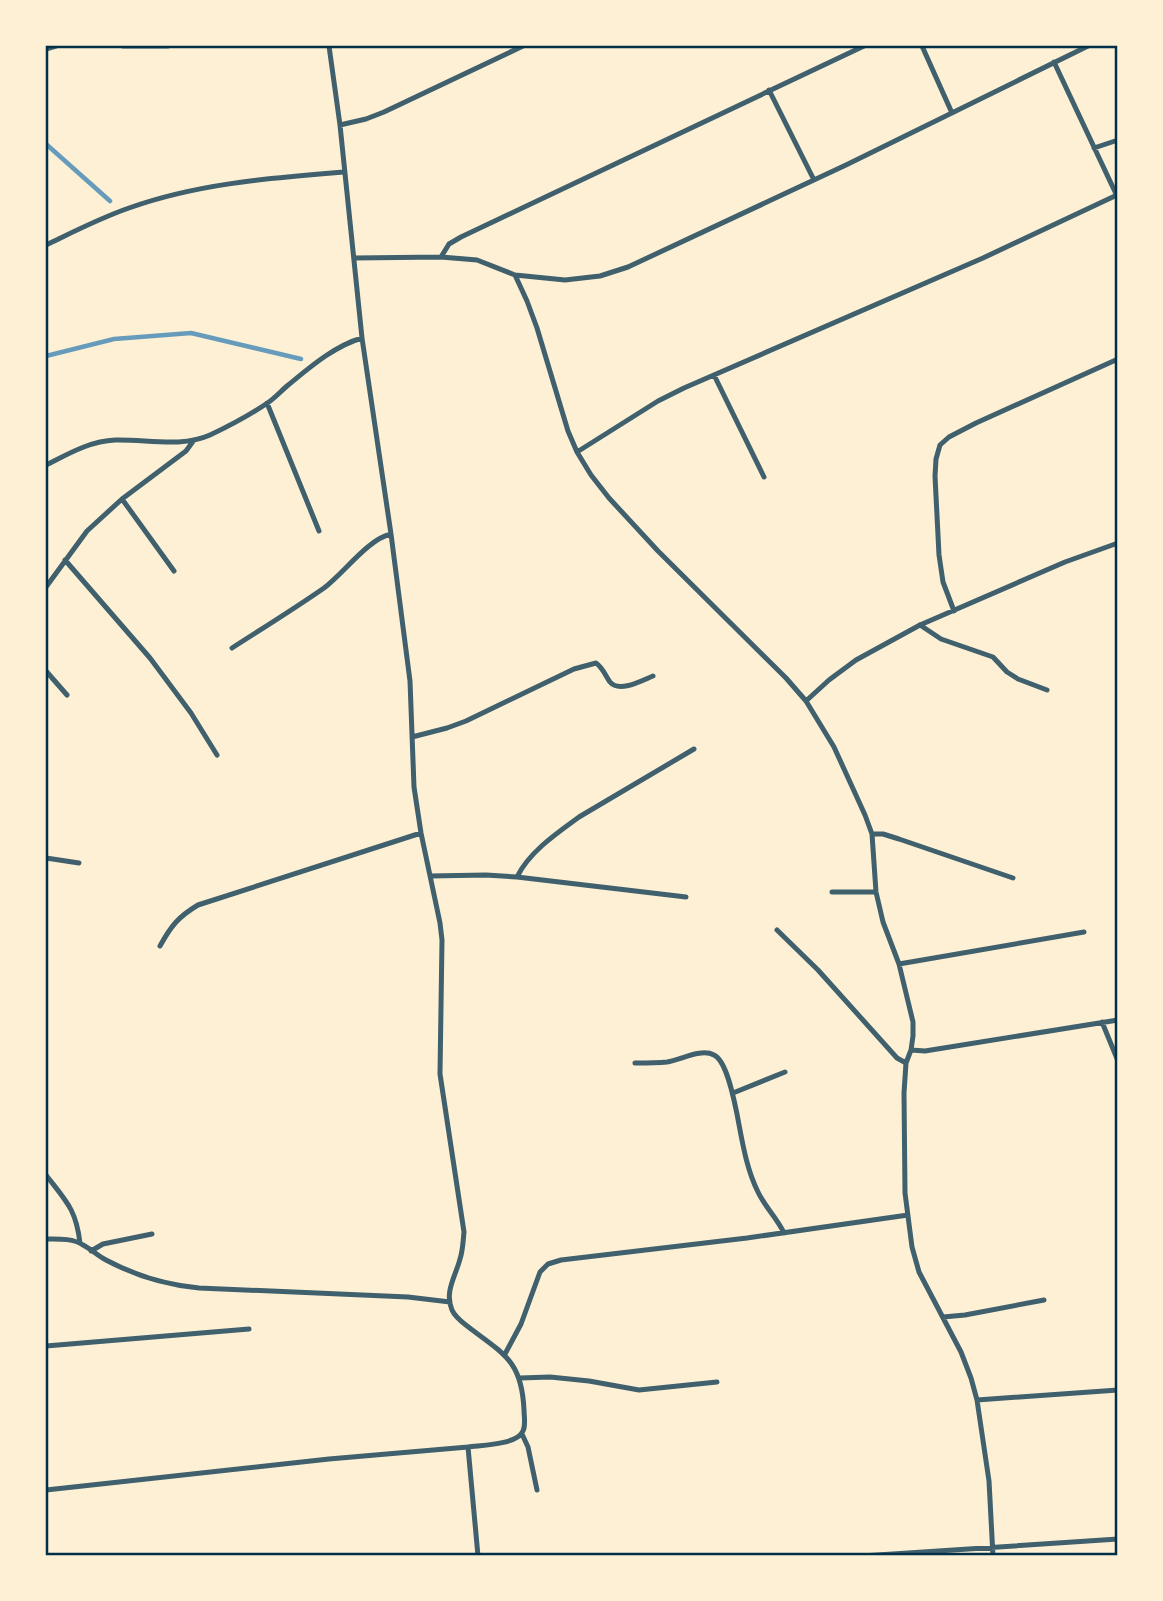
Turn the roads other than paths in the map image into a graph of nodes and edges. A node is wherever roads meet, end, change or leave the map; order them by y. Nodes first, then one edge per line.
1 (56, 46) edge
2 (123, 46) edge
3 (168, 46) edge
4 (329, 46) edge
5 (523, 46) edge
6 (864, 46) edge
7 (922, 46) edge
8 (1088, 46) edge
9 (1077, 48) edge
10 (46, 49) edge
11 (1054, 62) junction
12 (769, 90) junction
13 (952, 113) junction
14 (340, 125) junction
15 (1118, 140) edge
16 (1094, 148) junction
17 (345, 172) junction
18 (814, 180) junction
19 (1117, 196) edge
20 (46, 245) edge
21 (441, 257) junction
22 (355, 258) junction
23 (515, 275) junction
24 (362, 338) junction
25 (1118, 359) edge
26 (714, 375) junction
27 (267, 403) junction
28 (194, 440) junction
29 (578, 453) junction
30 (46, 465) edge
31 (764, 477) dead end
32 (122, 499) junction
33 (319, 531) dead end
34 (391, 534) junction
35 (1118, 543) edge
36 (65, 560) junction
37 (174, 571) dead end
38 (46, 587) edge
39 (954, 611) junction
40 (920, 625) junction
41 (232, 648) dead end
42 (46, 671) edge
43 (653, 676) dead end
44 (1047, 690) dead end
45 (67, 695) dead end
46 (806, 701) junction
47 (412, 737) junction
48 (694, 749) dead end
49 (217, 755) dead end
50 (421, 833) junction
51 (872, 834) junction
52 (46, 858) edge
53 (79, 863) dead end
54 (430, 876) junction
55 (517, 877) junction
56 (1013, 878) dead end
57 (832, 892) dead end
58 (876, 892) junction
59 (685, 897) dead end
60 (777, 930) dead end
61 (1084, 932) dead end
62 (160, 946) dead end
63 (899, 964) junction
64 (1118, 1020) edge
65 (1102, 1022) junction
66 (911, 1050) junction
67 (1118, 1061) edge
68 (635, 1063) dead end
69 (906, 1063) junction
70 (785, 1072) dead end
71 (733, 1093) junction
72 (46, 1175) edge
73 (908, 1215) junction
74 (784, 1233) junction
75 (152, 1234) dead end
76 (46, 1239) edge
77 (80, 1242) junction
78 (91, 1251) junction
79 (1044, 1300) dead end
80 (450, 1301) junction
81 (943, 1317) junction
82 (249, 1329) dead end
83 (46, 1346) edge
84 (505, 1354) junction
85 (520, 1378) junction
86 (718, 1382) dead end
87 (1118, 1390) edge
88 (977, 1400) junction
89 (522, 1434) junction
90 (468, 1447) junction
91 (46, 1490) edge
92 (537, 1490) dead end
93 (1118, 1539) edge
94 (993, 1547) junction
95 (478, 1556) edge
96 (862, 1556) edge
97 (993, 1556) edge

1 - 10 street
2 - 3 street
4 - 14 street
5 - 14 street
6 - 12 street
7 - 13 street
8 - 9 street
9 - 11 street
11 - 13 street
11 - 16 street
12 - 18 street
12 - 21 street
13 - 18 street
14 - 17 street
15 - 16 street
16 - 19 street
17 - 20 street
17 - 22 street
18 - 23 street
19 - 26 street
21 - 22 street
21 - 23 street
22 - 24 street
23 - 29 street
24 - 27 street
24 - 34 street
25 - 39 street
26 - 29 street
26 - 31 street
27 - 28 street
27 - 33 street
28 - 30 street
28 - 32 street
29 - 46 street
32 - 36 street
32 - 37 street
34 - 41 street
34 - 47 street
35 - 39 street
36 - 38 street
36 - 49 street
39 - 40 street
40 - 44 street
40 - 46 street
42 - 45 street
43 - 47 street
46 - 51 street
47 - 50 street
48 - 55 street
50 - 54 street
50 - 62 street
51 - 56 street
51 - 58 street
52 - 53 street
54 - 55 street
54 - 80 street
55 - 59 street
57 - 58 street
58 - 63 street
60 - 69 street
61 - 63 street
63 - 66 street
64 - 65 street
65 - 66 street
65 - 67 street
66 - 69 street
68 - 71 street
69 - 73 street
70 - 71 street
71 - 74 street
72 - 77 street
73 - 74 street
73 - 81 street
74 - 84 street
75 - 78 street
76 - 77 street
77 - 78 street
78 - 80 street
79 - 81 street
80 - 84 street
81 - 88 street
82 - 83 street
84 - 85 street
85 - 86 street
85 - 89 street
87 - 88 street
88 - 94 street
89 - 90 street
89 - 92 street
90 - 91 street
90 - 95 street
93 - 94 street
94 - 96 street
94 - 97 street

